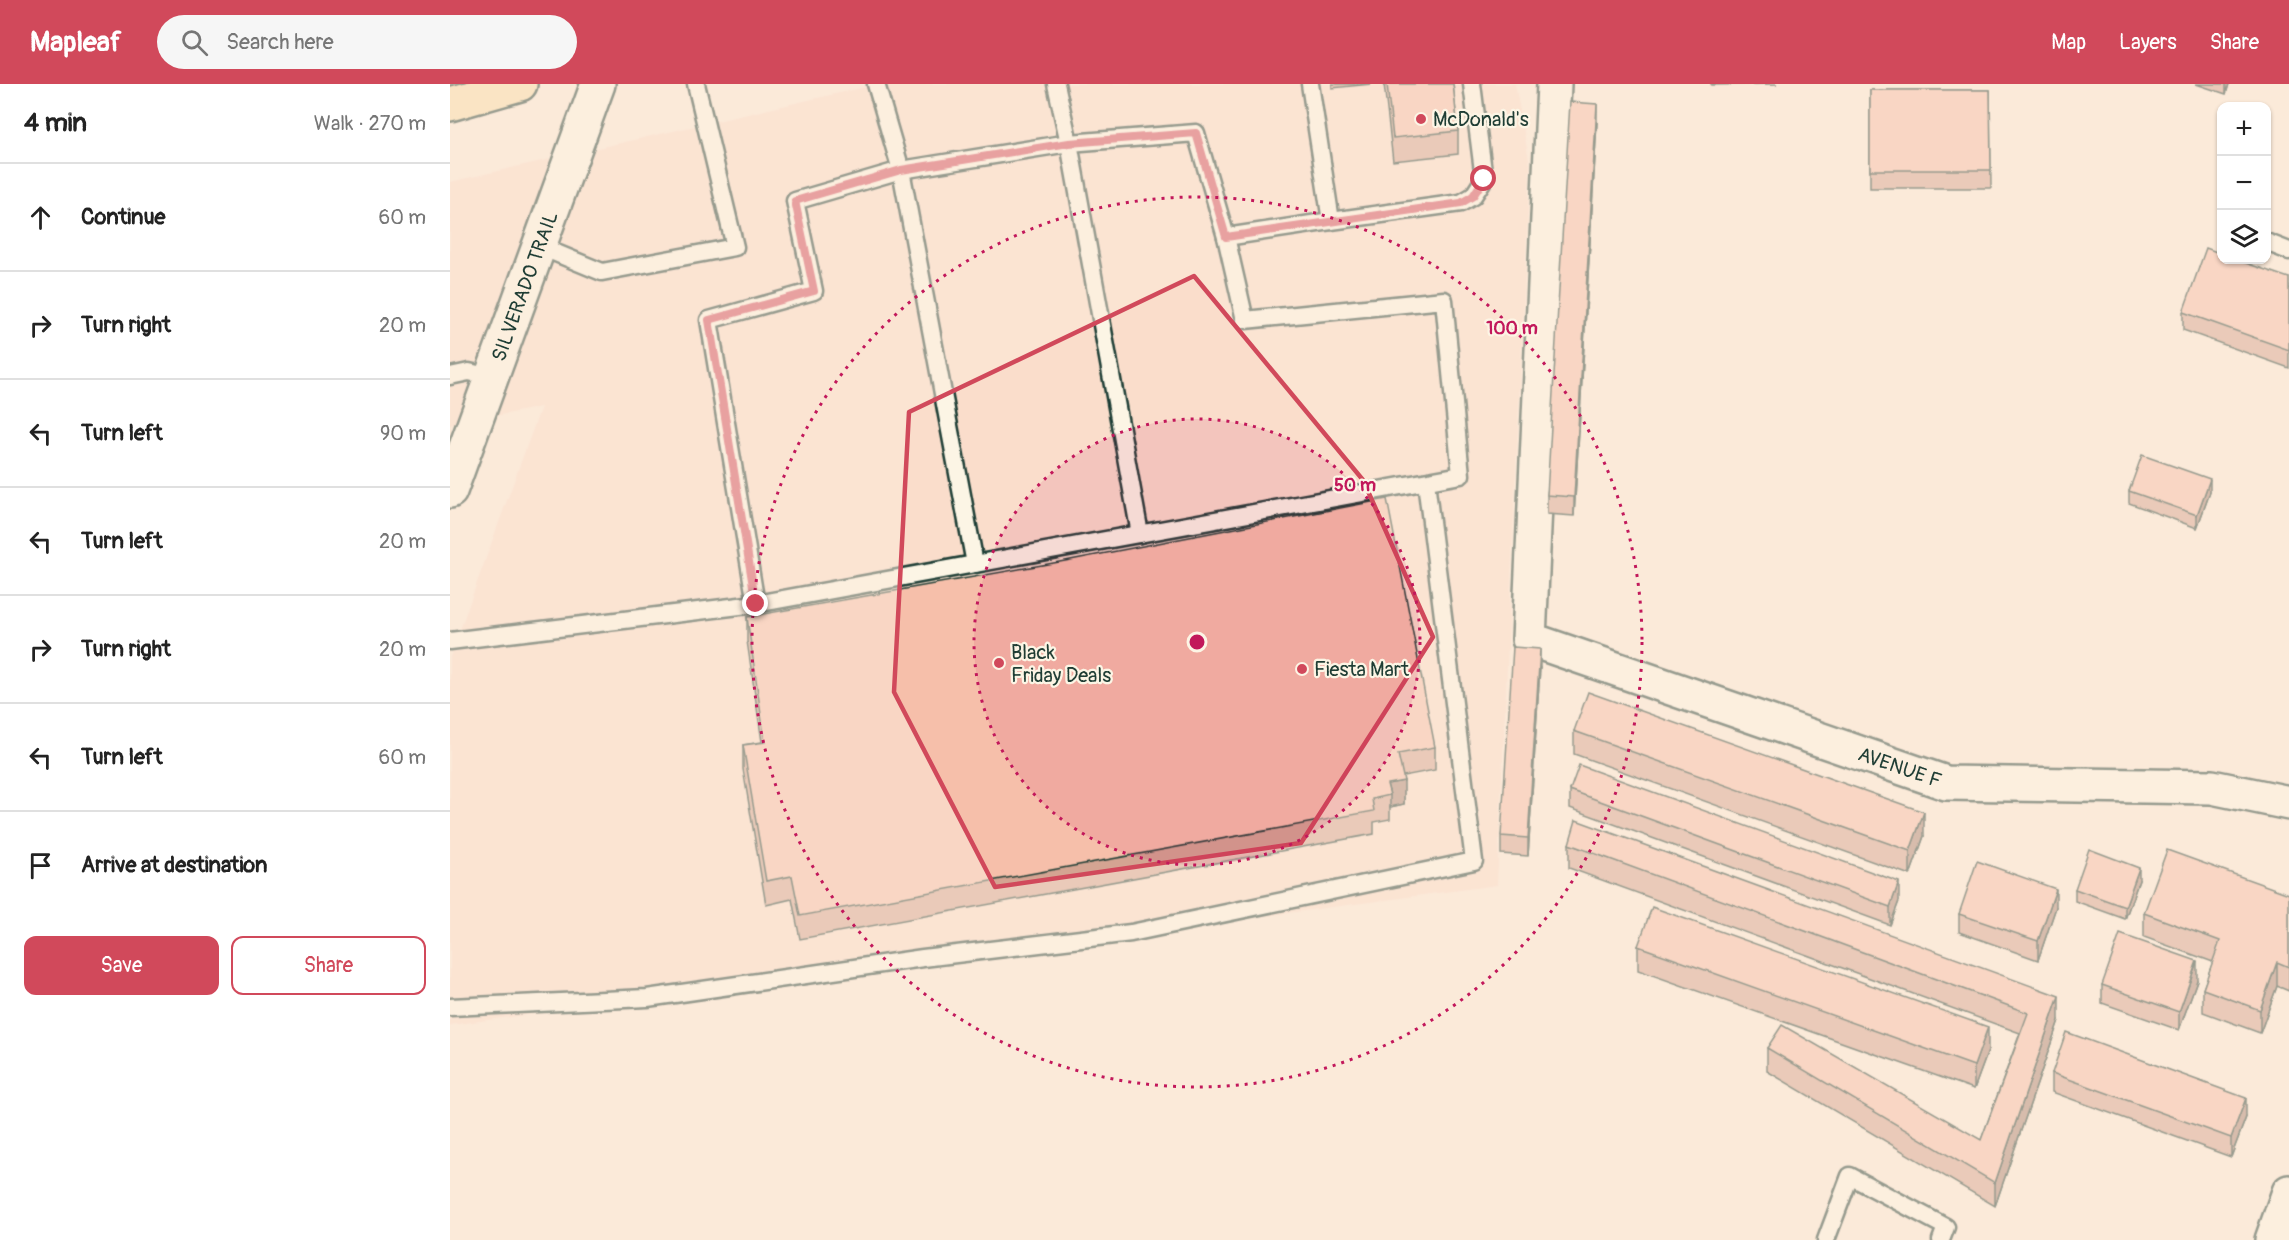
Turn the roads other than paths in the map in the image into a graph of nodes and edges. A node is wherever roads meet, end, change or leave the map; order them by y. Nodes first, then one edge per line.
1 (520, 84) edge
2 (598, 84) edge
3 (696, 84) edge
4 (876, 84) edge
5 (1056, 84) edge
6 (1310, 84) edge
7 (1472, 84) edge
8 (1554, 84) edge
9 (450, 104) edge
10 (1069, 143) junction
11 (901, 170) junction
12 (1331, 221) junction
13 (1226, 237) junction
14 (2271, 244) edge
15 (539, 246) junction
16 (2289, 250) edge
17 (450, 376) edge
18 (491, 377) junction
19 (1426, 482) junction
20 (450, 490) edge
21 (1140, 534) junction
22 (975, 564) junction
23 (756, 604) junction
24 (450, 641) edge
25 (2289, 803) edge
26 (450, 1006) edge
27 (2289, 1192) edge
28 (1826, 1240) edge
29 (1941, 1240) edge
30 (2272, 1240) edge

1 - 9 main road
2 - 15 street, SILVERADO TRAIL
3 - 15 lane
4 - 11 lane
5 - 10 lane
6 - 12 lane
7 - 12 lane
8 - 25 street, AVENUE F
10 - 11 lane
10 - 13 lane
10 - 21 lane
11 - 22 lane
11 - 23 lane
12 - 13 lane
13 - 19 lane
14 - 16 lane
15 - 18 street, SILVERADO TRAIL
17 - 18 lane
18 - 20 street, SILVERADO TRAIL
19 - 21 lane
19 - 26 lane
21 - 22 lane
22 - 23 lane
23 - 24 lane
27 - 30 street
28 - 29 lane

